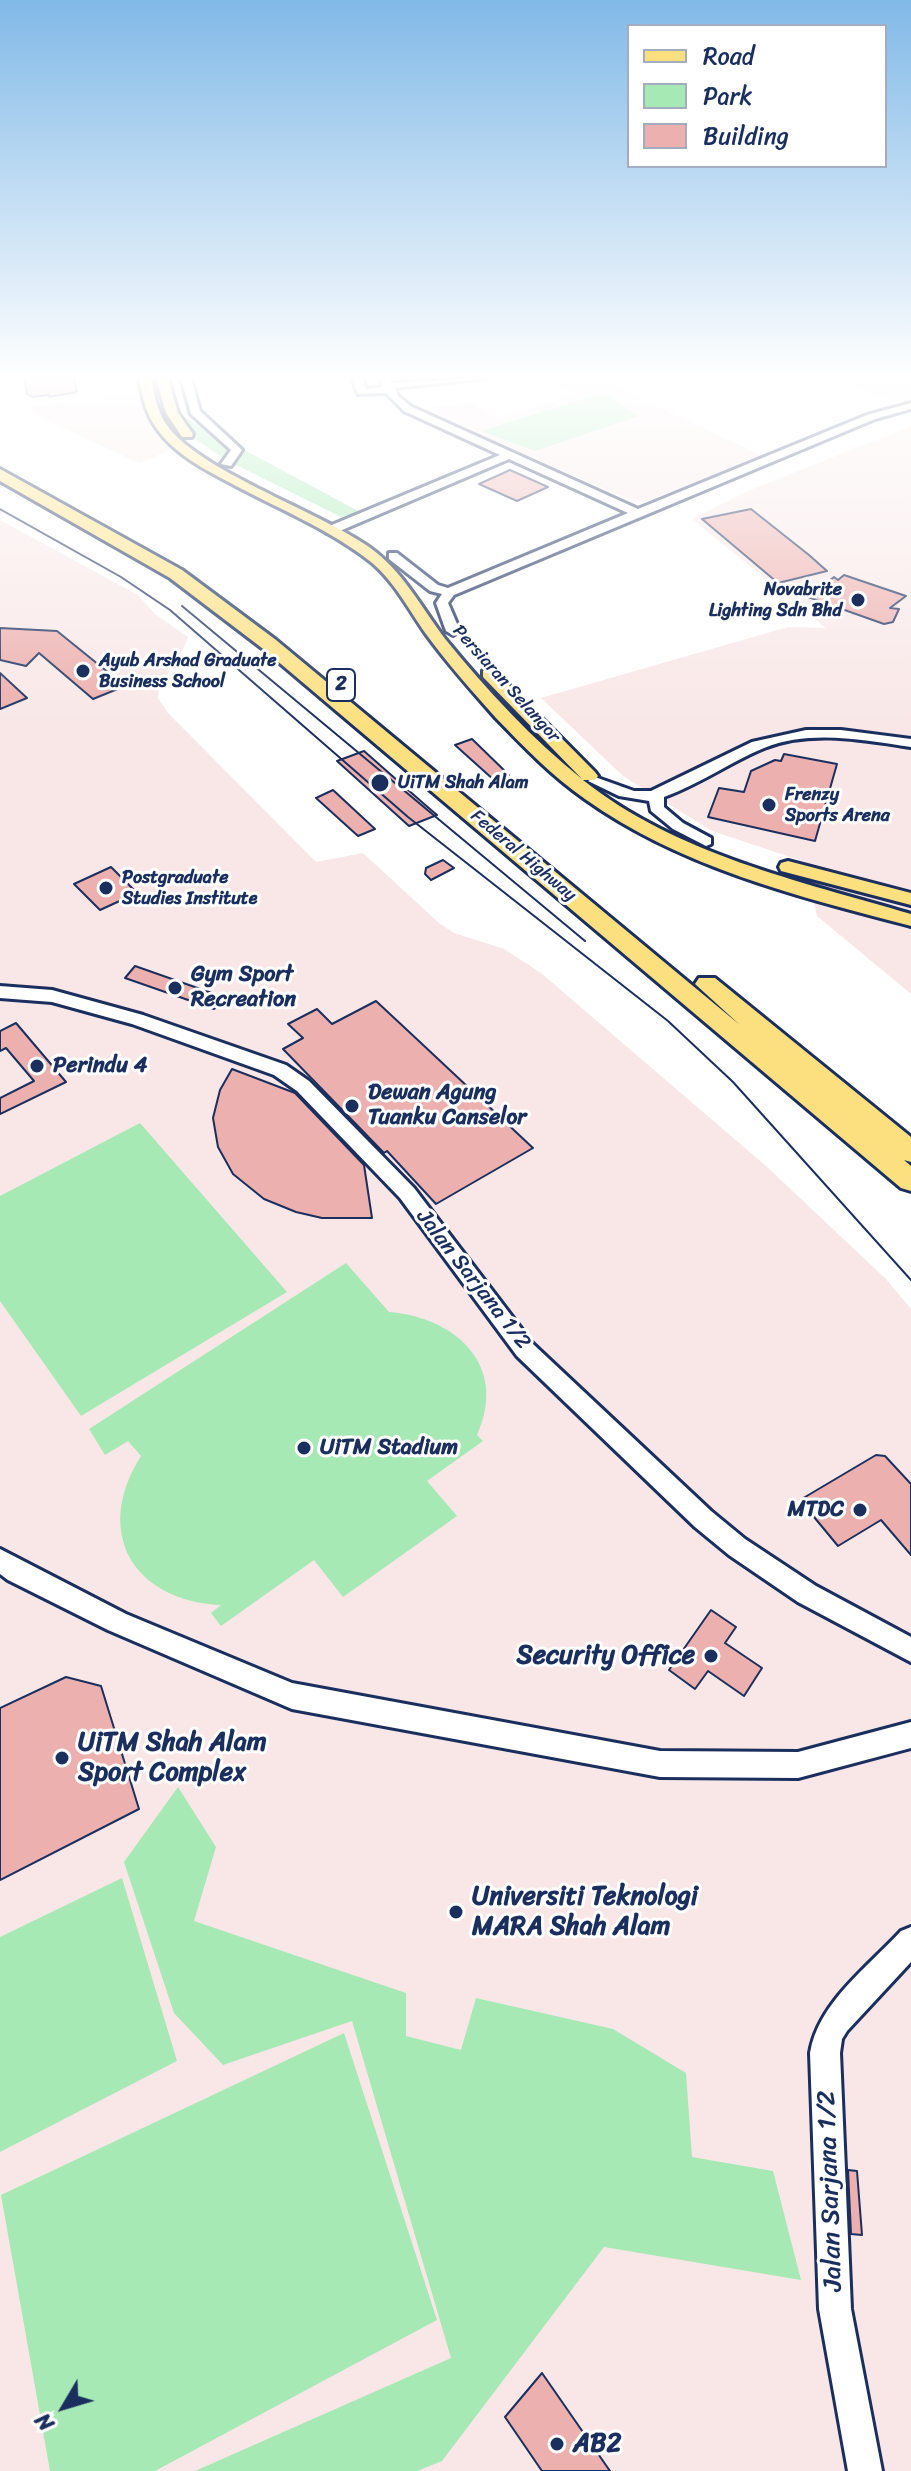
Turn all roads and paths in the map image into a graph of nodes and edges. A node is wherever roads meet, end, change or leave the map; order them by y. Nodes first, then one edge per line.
1 (34, 493) edge
2 (57, 493) edge
3 (267, 493) edge
4 (279, 493) edge
5 (418, 493) edge
6 (594, 493) edge
7 (685, 493) edge
8 (637, 513) junction
9 (338, 527) junction
10 (393, 556) junction
11 (449, 592) junction
12 (453, 631) junction
13 (911, 743) edge
14 (595, 781) junction
15 (657, 796) junction
16 (706, 841) junction
17 (911, 899) edge
18 (911, 920) edge
19 (0, 992) edge
20 (911, 1152) edge
21 (911, 1181) edge
22 (0, 1560) edge
23 (911, 1650) edge
24 (911, 1735) edge
25 (911, 1941) edge
26 (865, 2471) edge

1 - 21 highway, Federal Highway / 2
2 - 20 highway, Federal Highway / 2
3 - 9 main road, Persiaran Selangor
4 - 9 main road, Persiaran Selangor
5 - 9 street
6 - 8 street
7 - 8 street
8 - 11 street
9 - 10 main road, Persiaran Selangor
9 - 18 main road, Persiaran Selangor
10 - 11 street
10 - 12 main road, Persiaran Selangor
11 - 12 street
12 - 14 main road, Persiaran Selangor
13 - 15 street
14 - 15 street
14 - 16 main road, Persiaran Selangor
15 - 16 street
16 - 17 main road, Persiaran Selangor
19 - 23 street, Jalan Sarjana 1/2
22 - 24 street
25 - 26 street, Jalan Sarjana 1/2

